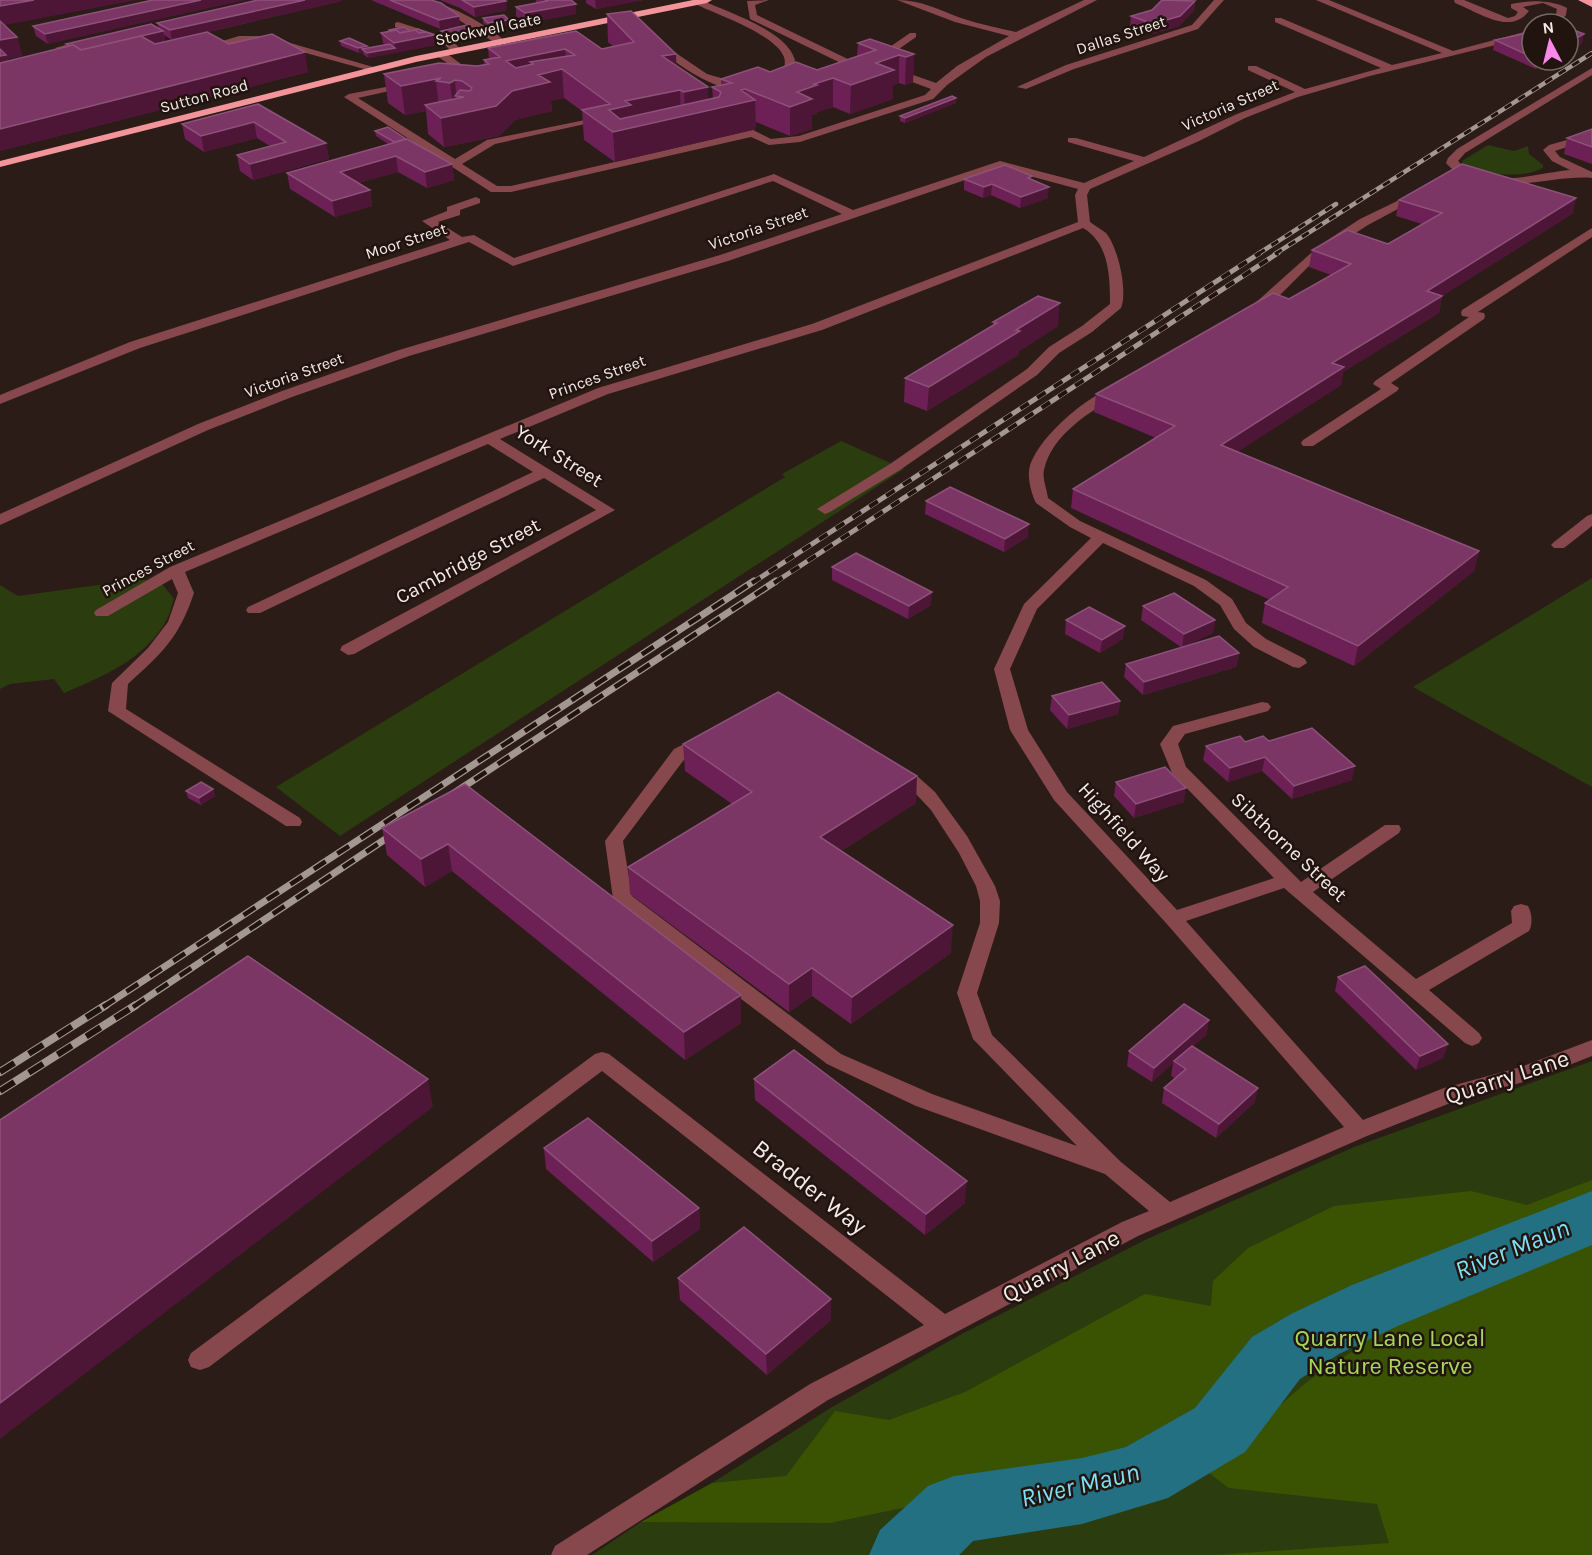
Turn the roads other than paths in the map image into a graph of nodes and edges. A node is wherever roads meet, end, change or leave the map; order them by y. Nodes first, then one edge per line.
1 (424, 0) edge
2 (764, 0) edge
3 (902, 0) edge
4 (1092, 0) edge
5 (1219, 0) edge
6 (1544, 0) edge
7 (1583, 0) edge
8 (703, 1) edge
9 (1329, 1) edge
10 (1458, 1) edge
11 (1592, 4) edge
12 (1561, 12) edge
13 (1278, 20) dead end
14 (398, 25) dead end
15 (914, 35) dead end
16 (1019, 36) junction
17 (1520, 36) edge
18 (105, 38) edge
19 (501, 42) junction
20 (218, 44) edge
21 (60, 48) edge
22 (457, 51) junction
23 (670, 52) edge
24 (441, 54) junction
25 (1452, 54) junction
26 (416, 59) joint
27 (870, 63) junction
28 (1252, 68) dead end
29 (1391, 68) junction
30 (375, 69) junction
31 (1592, 71) edge
32 (441, 76) edge
33 (418, 81) edge
34 (769, 85) edge
35 (757, 86) edge
36 (937, 87) junction
37 (1022, 87) dead end
38 (1304, 92) junction
39 (581, 122) edge
40 (1592, 136) edge
41 (1072, 140) dead end
42 (1145, 161) junction
43 (0, 164) edge
44 (454, 164) junction
45 (1590, 175) edge
46 (1432, 186) edge
47 (1085, 187) junction
48 (476, 201) dead end
49 (852, 214) junction
50 (1084, 224) junction
51 (1592, 232) edge
52 (460, 241) junction
53 (1244, 316) edge
54 (1130, 382) edge
55 (0, 400) edge
56 (490, 439) junction
57 (1308, 443) dead end
58 (544, 472) junction
59 (825, 509) dead end
60 (607, 510) joint
61 (1592, 519) edge
62 (0, 520) edge
63 (1100, 536) junction
64 (1559, 545) dead end
65 (176, 570) junction
66 (254, 610) dead end
67 (102, 613) dead end
68 (348, 650) dead end
69 (1299, 663) dead end
70 (1262, 707) dead end
71 (720, 730) edge
72 (877, 758) edge
73 (293, 822) dead end
74 (1392, 829) dead end
75 (1293, 886) junction
76 (1521, 911) dead end
77 (1173, 918) junction
78 (1414, 989) junction
79 (1472, 1038) dead end
80 (1592, 1048) edge
81 (1359, 1130) junction
82 (1113, 1168) junction
83 (1168, 1213) junction
84 (945, 1327) junction
85 (200, 1360) dead end
86 (564, 1555) edge

1 - 19 street
2 - 27 street
3 - 16 street
4 - 16 street
5 - 37 street, Dallas Street
6 - 10 street
6 - 12 street
7 - 11 highway
8 - 19 highway, Stockwell Gate
8 - 34 street
9 - 25 street
13 - 29 street
14 - 22 street
15 - 27 street
16 - 36 street
17 - 25 street, Victoria Street
18 - 21 street
19 - 22 highway, Stockwell Gate
20 - 30 street
22 - 24 highway, Stockwell Gate
23 - 35 street
24 - 26 highway, Stockwell Gate
24 - 32 street
25 - 29 street, Victoria Street
26 - 30 highway, Sutton Road
27 - 36 street
28 - 38 street
29 - 38 street, Victoria Street
30 - 43 highway, Sutton Road
31 - 45 street
33 - 44 street
36 - 44 street
38 - 42 street, Victoria Street
39 - 44 street
40 - 45 street
41 - 42 street
42 - 47 street, Victoria Street
46 - 53 street
47 - 49 street, Victoria Street
47 - 50 street
48 - 52 street
49 - 52 street, Moor Street
49 - 62 street, Victoria Street
50 - 56 street, Princes Street
50 - 59 street
51 - 57 street
52 - 55 street, Moor Street
54 - 63 street
56 - 58 street, York Street
56 - 65 street, Princes Street
58 - 60 street, York Street
58 - 66 street
60 - 68 street, Cambridge Street
61 - 64 street
63 - 69 street
63 - 77 street, Highfield Way
65 - 67 street, Princes Street
65 - 73 street
70 - 75 street, Sibthorne Street
71 - 82 street
72 - 82 street
74 - 75 street
75 - 77 street
75 - 78 street, Sibthorne Street
76 - 78 street
77 - 81 street, Highfield Way
78 - 79 street, Sibthorne Street
80 - 81 street, Quarry Lane
81 - 83 street, Quarry Lane
82 - 83 street
83 - 84 street, Quarry Lane
84 - 85 street, Bradder Way
84 - 86 street, Quarry Lane

